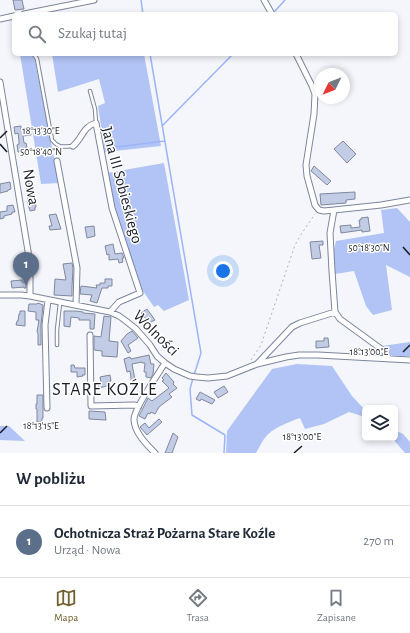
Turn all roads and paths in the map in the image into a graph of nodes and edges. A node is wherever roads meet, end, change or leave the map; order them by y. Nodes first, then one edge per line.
1 (94, 0) edge
2 (264, 0) edge
3 (34, 12) edge
4 (271, 12) edge
5 (12, 16) edge
6 (0, 19) edge
7 (35, 56) edge
8 (297, 56) edge
9 (0, 82) edge
10 (90, 91) dead end
11 (96, 123) junction
12 (73, 146) joint
13 (57, 161) dead end
14 (410, 200) edge
15 (319, 210) junction
16 (334, 210) junction
17 (0, 295) edge
18 (30, 296) junction
19 (48, 300) junction
20 (61, 302) junction
21 (76, 305) junction
22 (110, 312) junction
23 (335, 312) junction
24 (90, 335) dead end
25 (57, 345) dead end
26 (389, 358) junction
27 (410, 360) edge
28 (165, 363) junction
29 (257, 364) junction
30 (245, 369) junction
31 (139, 406) junction
32 (47, 408) dead end
33 (155, 453) edge

1 - 3 street
2 - 4 street
5 - 6 street
7 - 12 lane
8 - 15 street
9 - 18 street, Nowa
10 - 11 lane
11 - 12 street, Jana III Sobieskiego
11 - 22 street, Jana III Sobieskiego
13 - 21 street
14 - 16 street
15 - 16 street
15 - 30 path
16 - 23 street
17 - 18 street, Wolności
18 - 19 street, Wolności
19 - 20 street, Wolności
19 - 32 street
20 - 21 street, Wolności
20 - 25 lane
21 - 22 street, Wolności
22 - 28 street, Wolności
23 - 26 street
23 - 29 street
24 - 31 street
26 - 27 street, Wolności
26 - 29 street, Wolności
28 - 30 street, Wolności
28 - 31 street
29 - 30 street, Wolności
31 - 33 street

